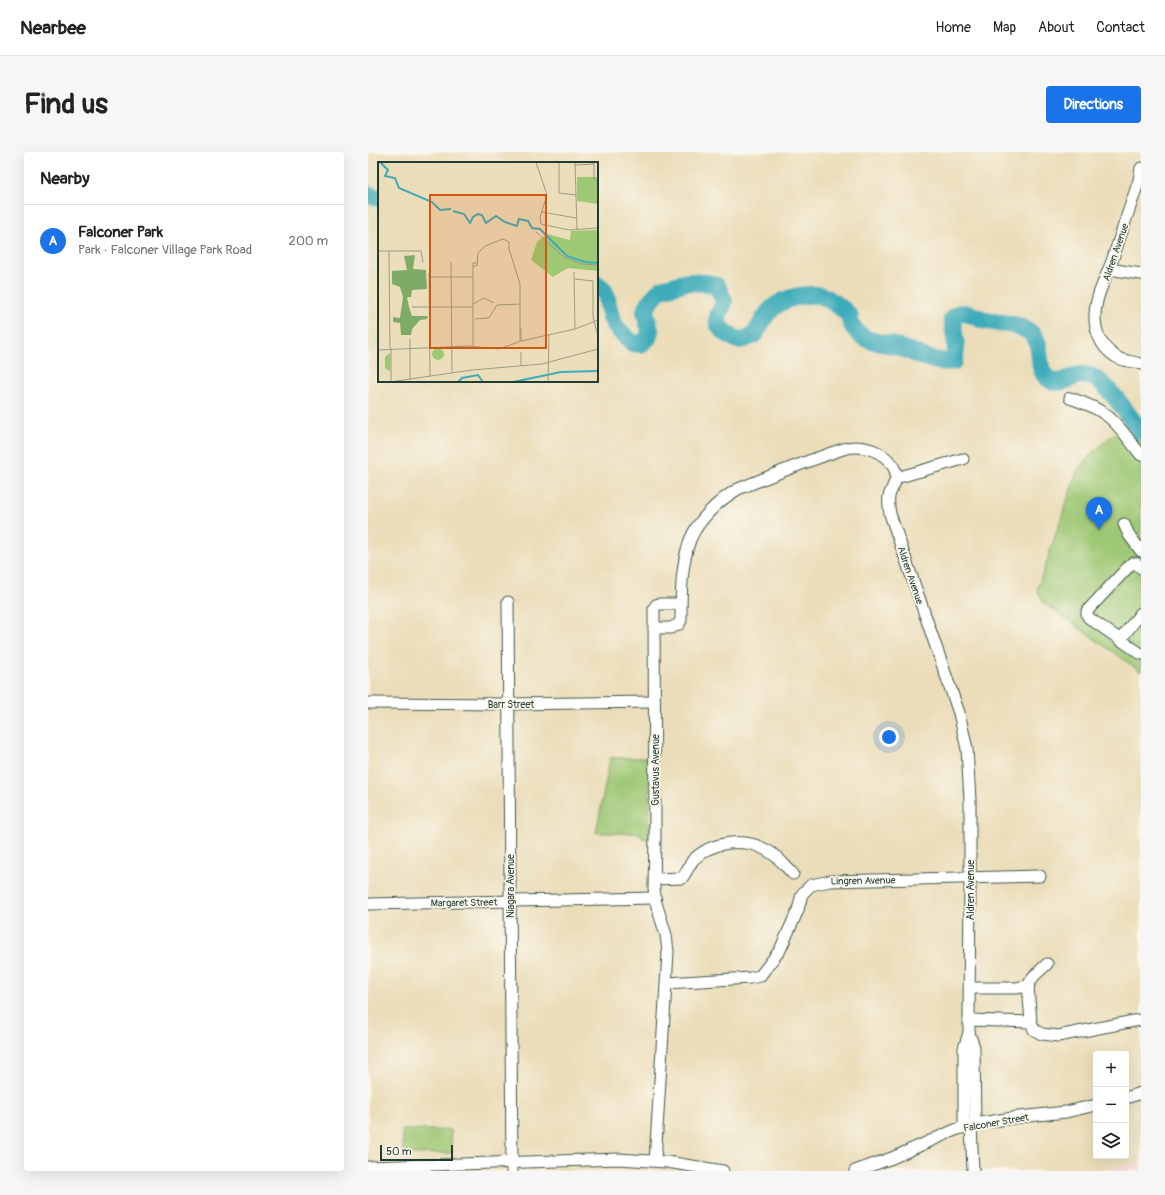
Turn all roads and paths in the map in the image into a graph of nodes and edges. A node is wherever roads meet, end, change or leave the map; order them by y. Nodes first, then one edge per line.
1 (1141, 168) edge
2 (1110, 269) junction
3 (1141, 274) edge
4 (1141, 364) edge
5 (1070, 398) dead end
6 (1141, 454) edge
7 (963, 459) dead end
8 (896, 478) junction
9 (1124, 524) dead end
10 (1141, 551) edge
11 (1141, 568) edge
12 (508, 602) dead end
13 (680, 604) junction
14 (1141, 613) edge
15 (654, 628) junction
16 (1120, 640) junction
17 (1141, 654) edge
18 (654, 702) junction
19 (368, 703) edge
20 (509, 704) junction
21 (793, 874) dead end
22 (1040, 876) dead end
23 (970, 878) junction
24 (655, 879) junction
25 (655, 898) junction
26 (510, 901) junction
27 (368, 904) edge
28 (1047, 964) dead end
29 (667, 983) junction
30 (1028, 986) junction
31 (970, 988) junction
32 (969, 1020) junction
33 (1139, 1020) dead end
34 (1031, 1022) junction
35 (1141, 1094) edge
36 (1129, 1097) edge
37 (1093, 1106) edge
38 (970, 1126) junction
39 (655, 1162) junction
40 (368, 1167) edge
41 (512, 1167) edge
42 (723, 1171) edge
43 (855, 1171) edge
44 (973, 1171) edge

1 - 2 street, Aldren Avenue
2 - 3 street
2 - 4 street, Aldren Avenue
5 - 6 street
7 - 8 street
8 - 13 street
8 - 23 street, Aldren Avenue
9 - 10 street
11 - 16 street
12 - 20 street, Niagara Avenue
13 - 15 street
13 - 15 street, Gustavus Avenue
14 - 16 street
15 - 18 street, Gustavus Avenue
16 - 17 street
18 - 20 street, Barr Street
18 - 24 street, Gustavus Avenue
19 - 20 street, Barr Street
20 - 26 street, Niagara Avenue
21 - 24 street
22 - 23 street
23 - 29 street, Lingren Avenue
23 - 31 street, Aldren Avenue
24 - 25 street, Gustavus Avenue
25 - 26 street, Margaret Street
25 - 29 street, Gustavus Avenue
26 - 27 street, Margaret Street
26 - 41 street, Niagara Avenue
28 - 30 street
29 - 39 street
30 - 31 street
30 - 34 street
31 - 32 street, Aldren Avenue
32 - 34 street
32 - 38 street, Aldren Avenue
33 - 34 street
35 - 36 street
37 - 38 street, Falconer Street
38 - 43 street, Falconer Street
38 - 44 street, Aldren Avenue
39 - 41 street
39 - 42 street
40 - 41 street

